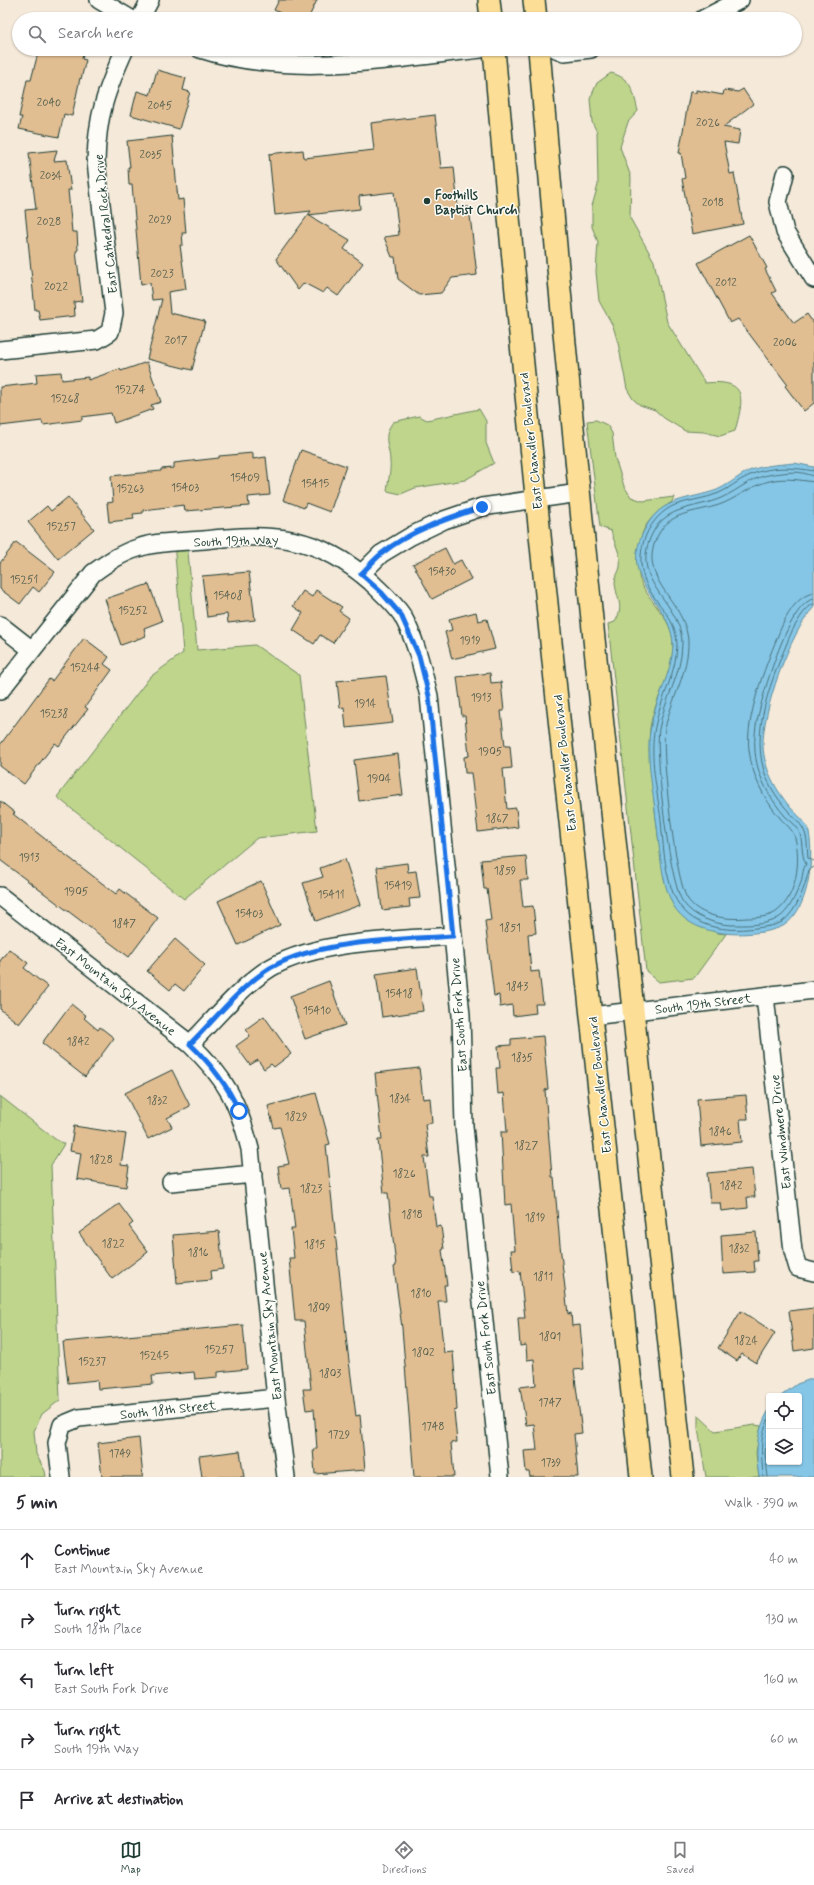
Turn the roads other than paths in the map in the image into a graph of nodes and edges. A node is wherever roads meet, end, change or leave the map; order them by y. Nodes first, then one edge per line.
1 (99, 0) edge
2 (150, 0) edge
3 (489, 0) edge
4 (534, 0) edge
5 (740, 0) edge
6 (119, 12) edge
7 (144, 12) edge
8 (490, 12) edge
9 (535, 12) edge
10 (717, 12) edge
11 (122, 56) edge
12 (226, 56) edge
13 (411, 56) edge
14 (495, 56) edge
15 (540, 56) edge
16 (785, 174) dead end
17 (814, 279) edge
18 (0, 350) edge
19 (579, 493) junction
20 (535, 499) junction
21 (361, 574) junction
22 (0, 625) edge
23 (32, 650) junction
24 (0, 691) edge
25 (0, 896) edge
26 (453, 936) junction
27 (814, 990) edge
28 (765, 996) junction
29 (634, 1011) junction
30 (591, 1016) junction
31 (190, 1044) junction
32 (253, 1174) junction
33 (171, 1182) dead end
34 (806, 1270) edge
35 (276, 1398) junction
36 (61, 1477) edge
37 (286, 1477) edge
38 (500, 1477) edge
39 (641, 1477) edge
40 (683, 1477) edge

1 - 6 street
2 - 7 street
3 - 8 main road
4 - 9 main road
5 - 10 street
11 - 18 street, East Cathedral Rock Drive
12 - 13 street
14 - 20 main road, East Chandler Boulevard
15 - 19 main road
16 - 17 street
19 - 20 street
19 - 29 main road
20 - 21 street
20 - 30 main road, East Chandler Boulevard
21 - 23 street, South 19th Way
21 - 26 street, East South Fork Drive
22 - 23 street
23 - 24 street, South 19th Way
25 - 31 street, East Mountain Sky Avenue
26 - 31 street
26 - 38 street, East South Fork Drive
27 - 28 street, South 19th Street
28 - 29 street, South 19th Street
28 - 34 street, East Windmere Drive
29 - 30 street, South 19th Street
29 - 40 main road
30 - 39 main road, East Chandler Boulevard
31 - 32 street, East Mountain Sky Avenue
32 - 33 street
32 - 35 street, East Mountain Sky Avenue
35 - 36 street, South 18th Street
35 - 37 street, East Mountain Sky Avenue

